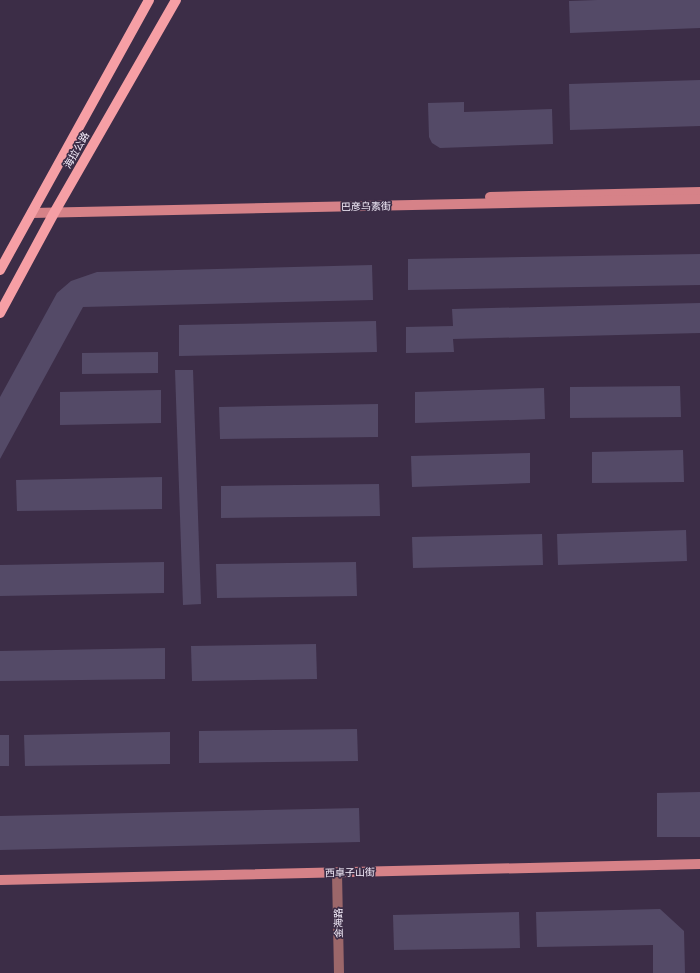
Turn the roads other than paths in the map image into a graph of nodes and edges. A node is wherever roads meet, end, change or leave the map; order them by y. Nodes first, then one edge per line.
1 (149, 0) edge
2 (176, 0) edge
3 (700, 192) edge
4 (700, 199) edge
5 (33, 210) junction
6 (56, 210) junction
7 (0, 270) edge
8 (0, 313) edge
9 (700, 864) edge
10 (337, 873) junction
11 (0, 880) edge
12 (339, 973) edge

1 - 5 main road, 海拉公路
2 - 6 main road, 海拉公路
3 - 6 street, 巴彦乌素街
4 - 6 street, 巴彦乌素街
5 - 6 street, 巴彦乌素街
5 - 7 main road, 海拉公路
6 - 8 main road, 海拉公路
9 - 10 street, 西卓子山街
10 - 11 street, 西卓子山街
10 - 12 street, 金海路

